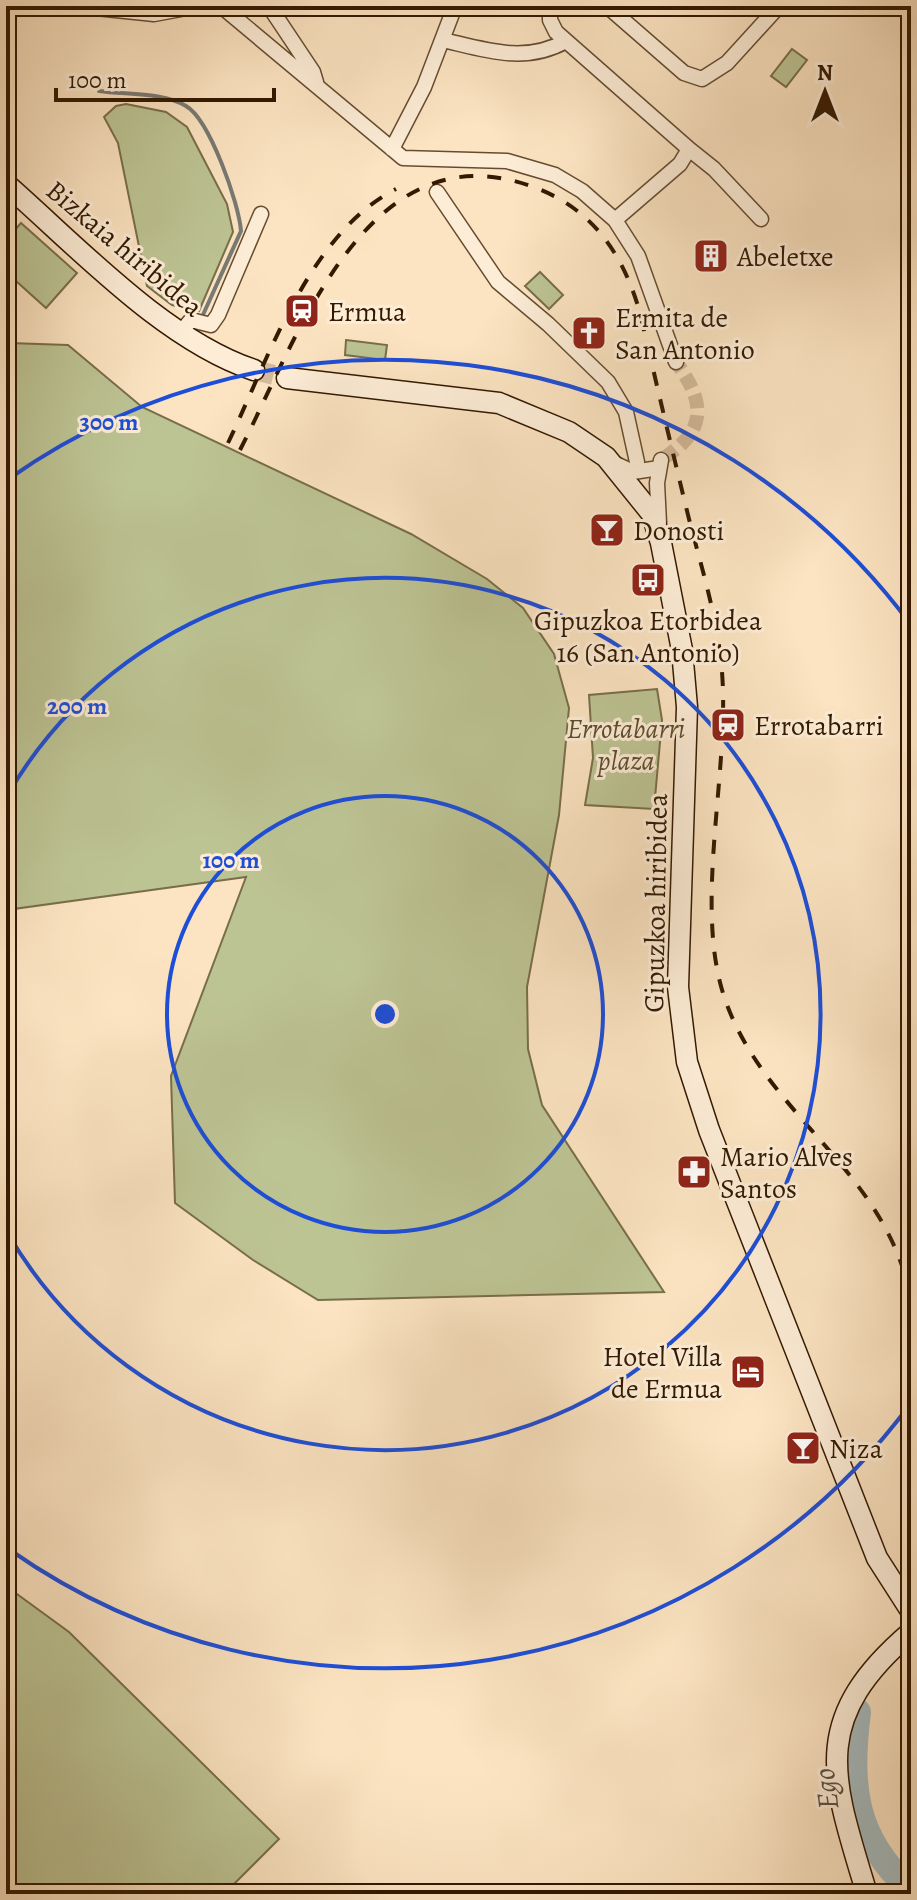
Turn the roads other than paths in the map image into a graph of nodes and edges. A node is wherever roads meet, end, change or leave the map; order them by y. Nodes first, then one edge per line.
1 (77, 6) edge
2 (197, 6) edge
3 (221, 6) edge
4 (269, 6) edge
5 (455, 6) edge
6 (550, 6) edge
7 (607, 6) edge
8 (779, 6) edge
9 (443, 40) junction
10 (566, 41) junction
11 (316, 82) junction
12 (392, 149) junction
13 (689, 149) junction
14 (6, 184) edge
15 (437, 192) dead end
16 (261, 214) dead end
17 (761, 219) dead end
18 (615, 220) junction
19 (180, 333) junction
20 (676, 362) tunnel mouth
21 (254, 370) tunnel mouth
22 (287, 378) tunnel mouth
23 (606, 457) junction
24 (637, 462) junction
25 (661, 462) junction
26 (661, 543) junction
27 (911, 1611) edge
28 (911, 1632) edge
29 (867, 1894) edge

1 - 2 street
3 - 11 street
4 - 11 street
5 - 9 street
6 - 10 street
7 - 8 street
9 - 10 street
9 - 12 street
10 - 13 street
11 - 12 street
12 - 18 street
13 - 17 street
13 - 18 street
14 - 19 street, Bizkaia hiribidea
15 - 24 street
16 - 19 street
18 - 20 street
19 - 21 street, Bizkaia hiribidea
22 - 23 street, Gipuzkoa hiribidea
23 - 24 street
23 - 25 street
23 - 26 street, Gipuzkoa hiribidea
24 - 25 street
25 - 26 street
26 - 27 street, Gipuzkoa hiribidea
28 - 29 street

